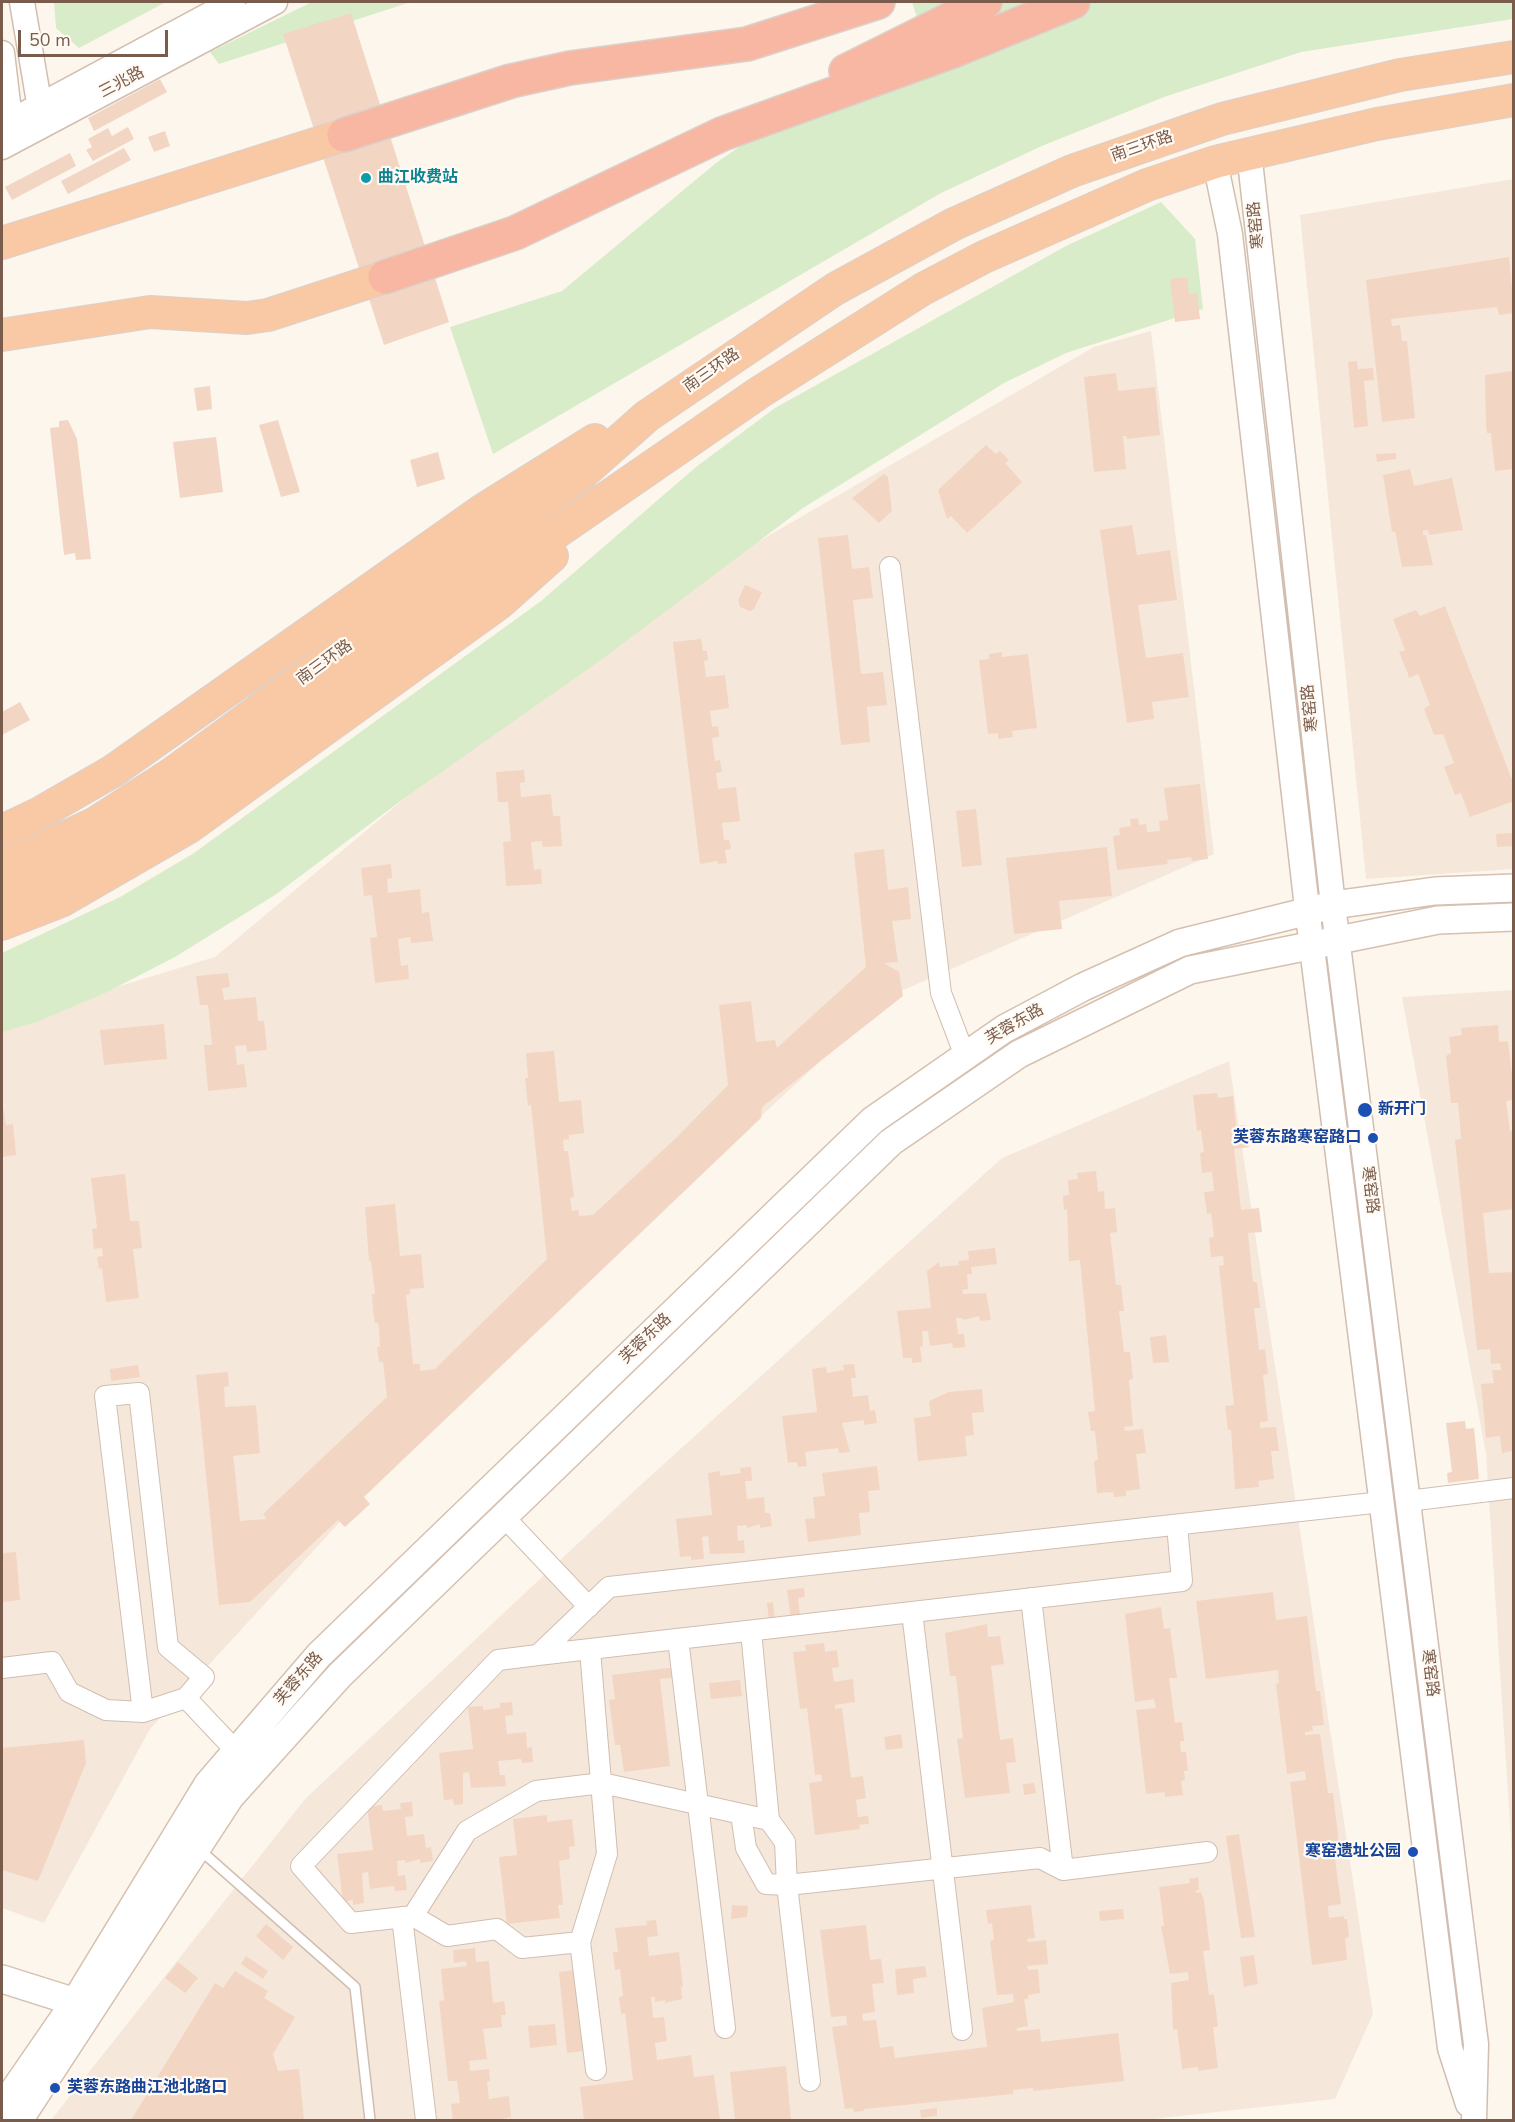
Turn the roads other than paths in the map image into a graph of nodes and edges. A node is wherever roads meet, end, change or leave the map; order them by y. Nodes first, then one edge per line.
1 (22, 2) edge
2 (233, 2) edge
3 (275, 2) edge
4 (848, 2) edge
5 (878, 2) edge
6 (986, 2) edge
7 (1073, 2) edge
8 (779, 36) junction
9 (2, 53) edge
10 (1514, 57) edge
11 (1514, 100) edge
12 (41, 116) junction
13 (6, 134) edge
14 (344, 135) joint
15 (722, 135) junction
16 (1249, 152) junction
17 (1215, 162) junction
18 (2, 243) edge
19 (385, 277) joint
20 (2, 335) edge
21 (647, 416) junction
22 (666, 457) junction
23 (890, 567) dead end
24 (2, 831) edge
25 (2, 867) edge
26 (1514, 888) edge
27 (2, 890) edge
28 (1320, 909) junction
29 (1514, 917) edge
30 (2, 924) edge
31 (1325, 944) junction
32 (964, 1056) junction
33 (1514, 1488) edge
34 (1408, 1501) junction
35 (1382, 1502) junction
36 (504, 1516) junction
37 (1177, 1524) junction
38 (1031, 1598) junction
39 (589, 1607) junction
40 (912, 1612) junction
41 (751, 1631) junction
42 (678, 1639) junction
43 (590, 1650) junction
44 (538, 1655) junction
45 (2, 1668) edge
46 (186, 1698) junction
47 (143, 1712) junction
48 (236, 1751) junction
49 (602, 1783) junction
50 (698, 1804) junction
51 (741, 1814) junction
52 (769, 1820) junction
53 (197, 1848) junction
54 (1207, 1852) dead end
55 (942, 1868) junction
56 (1063, 1870) junction
57 (788, 1884) junction
58 (407, 1916) junction
59 (580, 1942) junction
60 (2, 1979) edge
61 (75, 2002) junction
62 (725, 2028) dead end
63 (962, 2030) dead end
64 (596, 2070) dead end
65 (810, 2080) dead end
66 (2, 2108) edge
67 (19, 2121) edge
68 (370, 2121) edge
69 (426, 2121) edge
70 (1474, 2121) edge

1 - 12 street
2 - 12 street, 三兆路
3 - 12 street, 三兆路
4 - 8 highway
5 - 8 highway
6 - 15 highway
7 - 15 highway
8 - 14 highway
9 - 13 street
10 - 21 highway, 南三环路
11 - 16 highway, 南三环路
12 - 13 street, 三兆路
14 - 18 highway
15 - 19 highway
16 - 17 highway, 南三环路
16 - 28 street, 寒窑路
17 - 22 highway, 南三环路
17 - 28 street, 寒窑路
19 - 20 highway
21 - 24 highway
21 - 25 highway, 南三环路
22 - 27 highway, 南三环路
22 - 30 highway
23 - 32 street
26 - 28 main road, 芙蓉东路
28 - 31 street, 寒窑路
28 - 32 main road, 芙蓉东路
29 - 31 main road, 芙蓉东路
31 - 34 street, 寒窑路
31 - 35 street, 寒窑路
31 - 36 main road, 芙蓉东路
32 - 48 main road, 芙蓉东路
33 - 34 street
34 - 70 street, 寒窑路
35 - 37 street
35 - 70 street, 寒窑路
36 - 39 street
36 - 53 main road, 芙蓉东路
37 - 38 street
37 - 39 street
38 - 40 street
38 - 56 street
39 - 44 street
40 - 41 street
40 - 55 street
41 - 42 street
41 - 52 street
42 - 43 street
42 - 50 street
43 - 44 street
43 - 49 street
44 - 58 street
45 - 47 street
46 - 47 street
46 - 47 street
46 - 48 street
48 - 61 main road, 芙蓉东路
49 - 50 street
49 - 58 street
49 - 59 street
50 - 51 street
50 - 62 street
51 - 52 street
51 - 57 street
52 - 57 street
53 - 67 main road, 芙蓉东路
53 - 68 lane
54 - 56 street
55 - 56 street
55 - 57 street
55 - 63 street
57 - 65 street
58 - 59 street
58 - 69 street
59 - 64 street
60 - 61 main road
61 - 66 main road, 芙蓉东路

